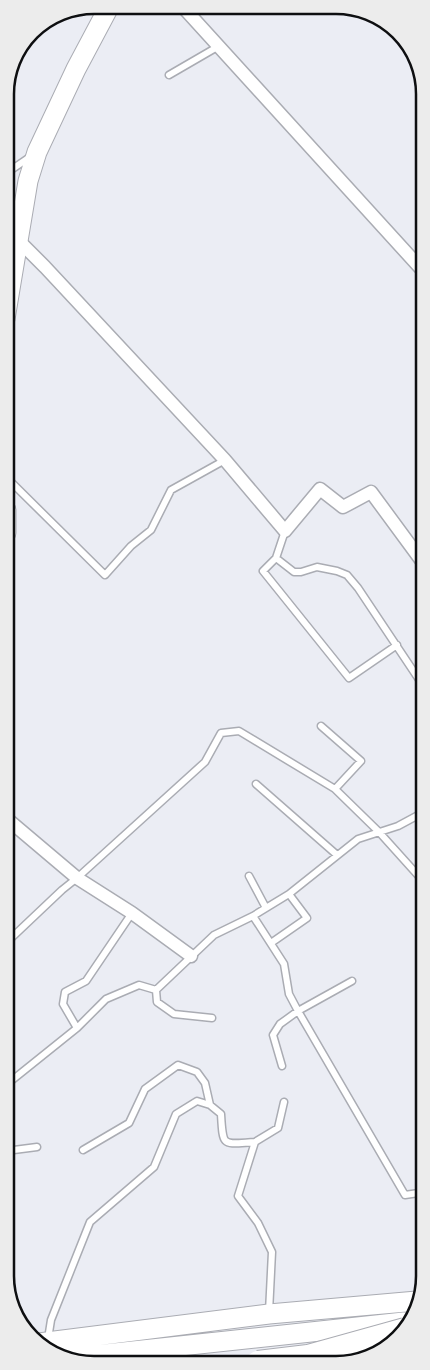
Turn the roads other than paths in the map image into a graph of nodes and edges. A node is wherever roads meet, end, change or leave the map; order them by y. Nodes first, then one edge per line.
1 (105, 14) edge
2 (189, 14) edge
3 (219, 46) junction
4 (169, 76) dead end
5 (37, 152) junction
6 (14, 168) edge
7 (18, 240) junction
8 (416, 263) edge
9 (14, 266) edge
10 (224, 460) junction
11 (14, 484) edge
12 (285, 532) junction
13 (416, 553) edge
14 (276, 558) junction
15 (397, 645) junction
16 (416, 675) edge
17 (321, 726) dead end
18 (256, 784) dead end
19 (335, 788) junction
20 (416, 816) edge
21 (14, 825) edge
22 (379, 832) junction
23 (337, 855) junction
24 (416, 873) edge
25 (249, 876) dead end
26 (77, 878) junction
27 (288, 894) junction
28 (266, 908) junction
29 (132, 913) junction
30 (253, 916) junction
31 (14, 935) edge
32 (271, 944) junction
33 (191, 956) junction
34 (352, 981) dead end
35 (156, 990) junction
36 (298, 1012) junction
37 (212, 1018) dead end
38 (77, 1028) junction
39 (282, 1066) dead end
40 (14, 1078) edge
41 (284, 1102) dead end
42 (210, 1105) junction
43 (255, 1142) junction
44 (37, 1147) dead end
45 (14, 1150) edge
46 (83, 1150) dead end
47 (416, 1193) edge
48 (412, 1301) edge
49 (327, 1308) junction
50 (269, 1314) junction
51 (402, 1322) edge
52 (331, 1331) junction
53 (391, 1334) edge
54 (46, 1340) edge
55 (52, 1344) edge
56 (90, 1356) edge
57 (308, 1356) edge
58 (337, 1356) edge

1 - 5 street
2 - 3 street
3 - 4 lane
3 - 8 street
5 - 6 lane
5 - 7 street
7 - 9 street
7 - 10 street
10 - 11 lane
10 - 12 street
12 - 13 street
12 - 14 lane
14 - 15 lane
14 - 15 lane
15 - 16 lane
17 - 19 lane
18 - 23 lane
19 - 22 lane
19 - 26 lane
20 - 22 lane
21 - 26 street
22 - 23 lane
22 - 24 lane
23 - 27 lane
25 - 28 lane
26 - 29 street
26 - 31 lane
27 - 28 lane
27 - 32 lane
28 - 30 lane
29 - 33 street
29 - 38 lane
30 - 32 lane
30 - 33 lane
32 - 36 lane
33 - 35 lane
34 - 36 lane
35 - 37 lane
35 - 38 lane
36 - 39 lane
36 - 47 lane
38 - 40 lane
41 - 43 lane
42 - 43 lane
42 - 46 lane
42 - 54 lane
43 - 50 lane
44 - 45 lane
48 - 49 street
49 - 50 street
49 - 52 street
50 - 55 street
51 - 52 street
52 - 56 street
52 - 58 street
53 - 57 highway, bridge

